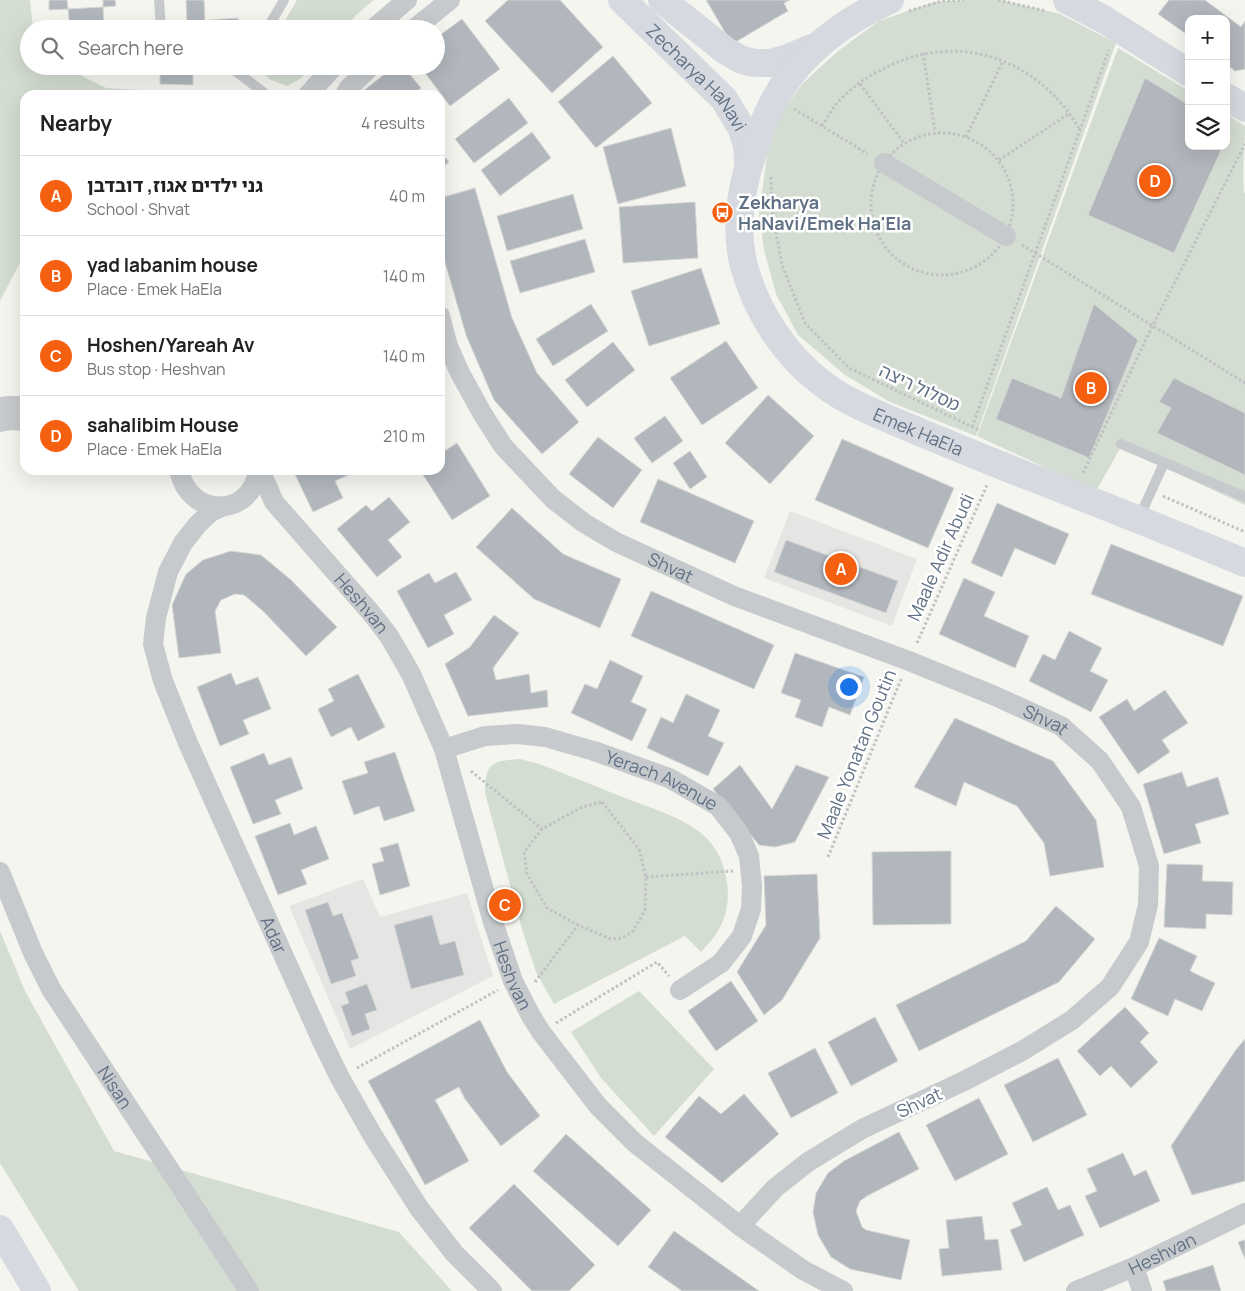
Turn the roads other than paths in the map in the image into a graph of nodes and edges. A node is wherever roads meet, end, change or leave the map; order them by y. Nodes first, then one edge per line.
1 (159, 0) edge
2 (284, 0) edge
3 (407, 0) edge
4 (450, 0) edge
5 (622, 0) edge
6 (662, 0) edge
7 (890, 0) edge
8 (1067, 0) edge
9 (160, 20) edge
10 (272, 20) edge
11 (384, 20) edge
12 (425, 20) edge
13 (818, 46) junction
14 (1185, 70) edge
15 (248, 75) edge
16 (326, 75) edge
17 (362, 75) edge
18 (262, 90) edge
19 (312, 90) edge
20 (348, 90) edge
21 (1230, 96) edge
22 (1245, 98) edge
23 (1230, 99) edge
24 (1245, 108) edge
25 (884, 163) road end
26 (760, 168) junction
27 (1006, 236) dead end
28 (445, 335) edge
29 (20, 406) edge
30 (0, 407) edge
31 (20, 421) edge
32 (0, 422) edge
33 (1121, 444) dead end
34 (1164, 463) junction
35 (180, 475) edge
36 (258, 475) edge
37 (261, 475) edge
38 (1245, 498) edge
39 (231, 503) junction
40 (283, 512) junction
41 (1139, 519) junction
42 (183, 543) junction
43 (1245, 563) edge
44 (444, 749) junction
45 (0, 872) edge
46 (680, 990) road end
47 (1245, 1213) edge
48 (740, 1226) junction
49 (0, 1229) edge
50 (1134, 1267) junction
51 (37, 1291) edge
52 (249, 1291) edge
53 (492, 1291) edge
54 (843, 1291) edge
55 (1076, 1291) edge
56 (1142, 1291) edge

1 - 9 lane
2 - 10 lane
3 - 11 street
4 - 12 street
5 - 26 main road, Zecharya HaNavi
6 - 13 main road, Zecharya HaNavi
7 - 13 main road
8 - 14 main road
13 - 26 main road
15 - 18 lane
16 - 19 street
17 - 20 street
21 - 22 street
23 - 24 main road
25 - 27 street
26 - 41 main road, Emek HaEla
28 - 48 street, Shvat
29 - 30 street
31 - 32 street
33 - 34 lane
34 - 38 lane
34 - 41 lane
35 - 39 street, Heshvan
35 - 42 street, Adar
36 - 39 street, Adar
37 - 40 street, Heshvan
39 - 40 street, Heshvan
39 - 42 street, Adar
40 - 44 street, Heshvan
41 - 43 main road, Emek HaEla
42 - 53 street, Adar
44 - 46 street, Yerach Avenue
44 - 48 street, Heshvan
45 - 52 street, Nisan
47 - 50 street, Heshvan
48 - 54 street, Heshvan
49 - 51 main road
50 - 55 street, Heshvan
50 - 56 street

